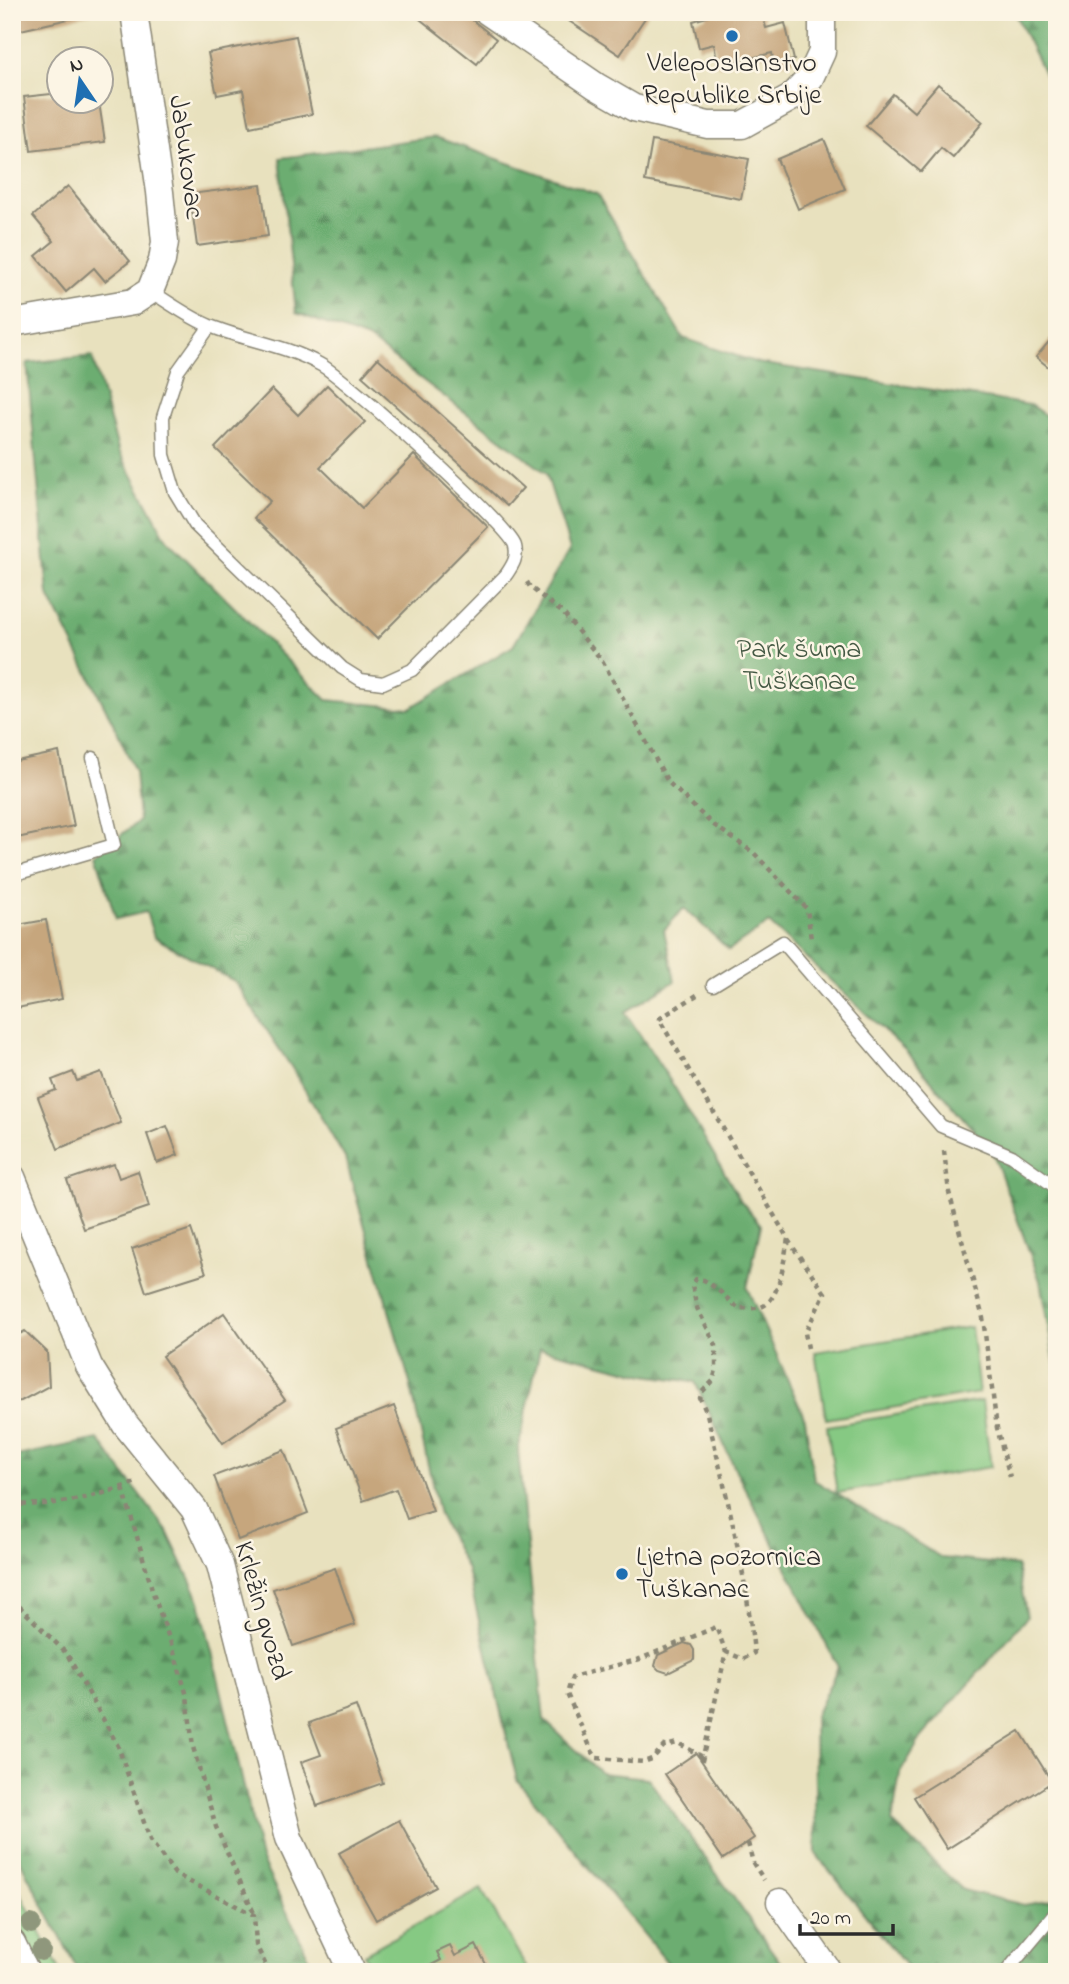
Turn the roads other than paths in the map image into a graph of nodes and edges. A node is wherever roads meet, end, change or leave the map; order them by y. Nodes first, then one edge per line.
1 (134, 12) edge
2 (488, 12) edge
3 (822, 12) edge
4 (150, 291) junction
5 (12, 323) edge
6 (210, 326) junction
7 (93, 758) dead end
8 (12, 874) edge
9 (712, 985) road end
10 (12, 1177) edge
11 (1057, 1188) edge
12 (773, 1893) road end
13 (1057, 1911) edge
14 (12, 1943) edge
15 (26, 1972) edge
16 (352, 1972) edge
17 (829, 1972) edge
18 (1006, 1972) edge

1 - 4 street, Jabukovac
2 - 3 street
4 - 5 street
4 - 6 lane
6 - 6 lane
7 - 8 lane
9 - 11 lane
10 - 16 street, Krležin gvozd
12 - 17 street
13 - 18 lane
14 - 15 street

